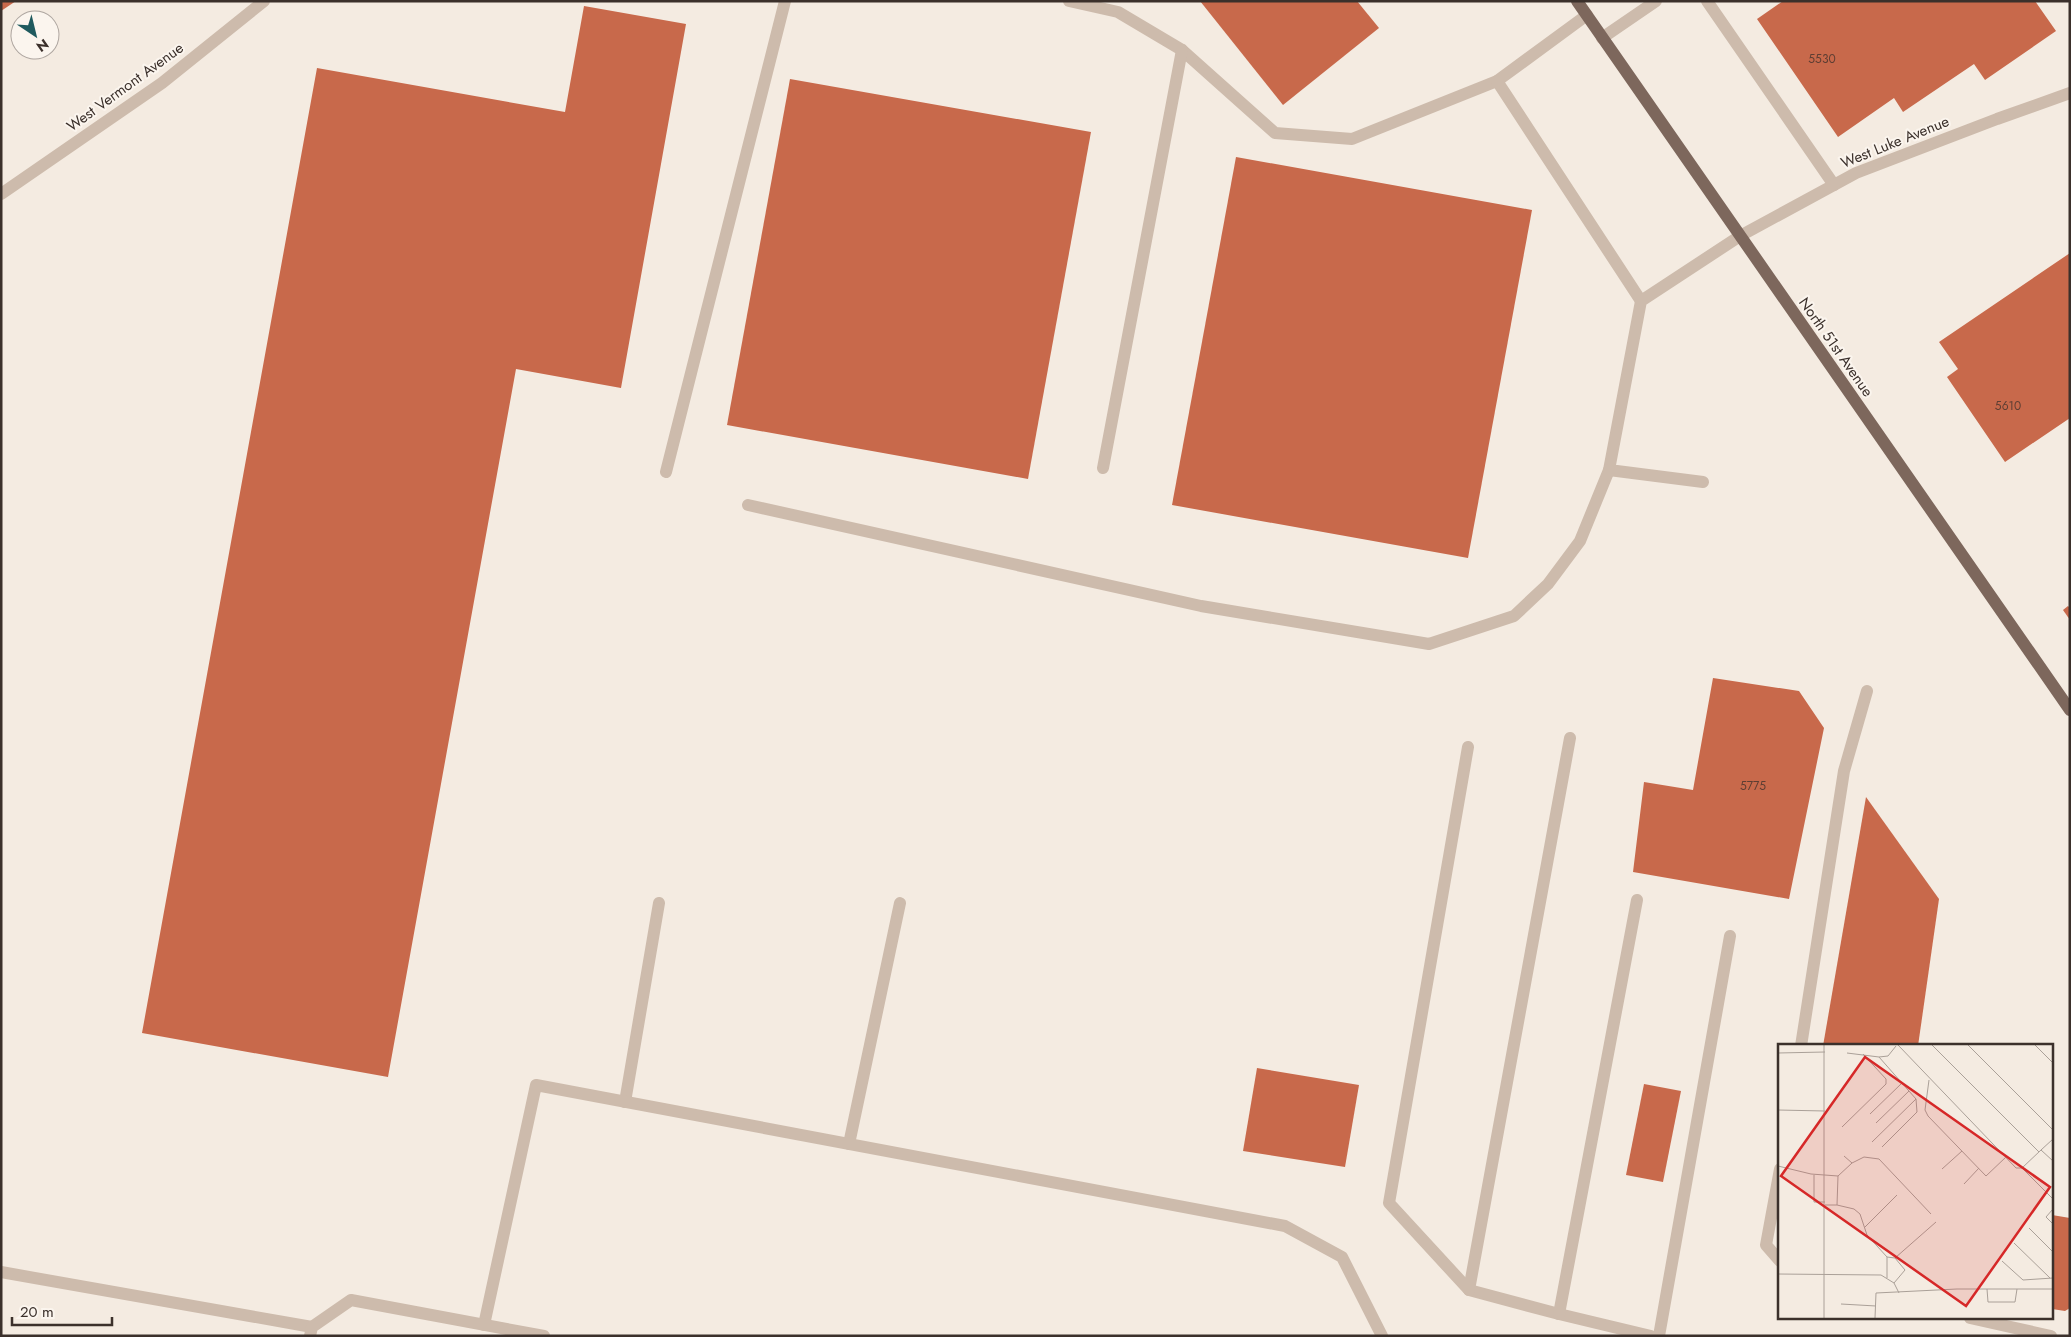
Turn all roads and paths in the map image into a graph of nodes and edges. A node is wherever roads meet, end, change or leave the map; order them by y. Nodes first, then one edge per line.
1 (264, 1) edge
2 (785, 1) edge
3 (1069, 1) edge
4 (1577, 1) edge
5 (1656, 1) edge
6 (1707, 1) edge
7 (1587, 15) junction
8 (1602, 38) junction
9 (1182, 50) junction
10 (1497, 81) junction
11 (2070, 93) edge
12 (1834, 185) junction
13 (1, 194) edge
14 (1740, 236) junction
15 (1641, 301) junction
16 (1103, 468) dead end
17 (1609, 470) junction
18 (666, 472) dead end
19 (1703, 482) dead end
20 (748, 505) dead end
21 (1867, 691) dead end
22 (2070, 710) edge
23 (1570, 738) dead end
24 (1468, 747) dead end
25 (1637, 900) dead end
26 (659, 903) dead end
27 (900, 903) dead end
28 (1730, 936) dead end
29 (1801, 1044) edge
30 (625, 1102) junction
31 (849, 1144) junction
32 (1778, 1180) edge
33 (1778, 1258) edge
34 (1, 1272) edge
35 (1469, 1290) junction
36 (1559, 1314) junction
37 (1979, 1320) edge
38 (484, 1325) junction
39 (311, 1331) edge
40 (544, 1336) edge
41 (1382, 1336) edge
42 (1651, 1336) edge
43 (1659, 1336) edge
44 (2051, 1336) edge

1 - 13 street, West Vermont Avenue
2 - 18 street
3 - 9 street
4 - 7 main road, North 51st Avenue
5 - 8 street
6 - 12 street
7 - 8 main road, North 51st Avenue
7 - 10 street
8 - 14 main road, North 51st Avenue
9 - 10 street
9 - 16 street
10 - 15 street
11 - 12 street, West Luke Avenue
12 - 14 street, West Luke Avenue
14 - 15 street, West Luke Avenue
14 - 22 main road, North 51st Avenue
15 - 17 street
17 - 19 street
17 - 20 street
21 - 29 street
23 - 35 street
24 - 35 street
25 - 36 street
26 - 30 street
27 - 31 street
28 - 43 street
30 - 31 street
30 - 38 street
31 - 41 street
32 - 33 street
34 - 39 street
35 - 36 street
36 - 42 street
37 - 44 street
38 - 39 street
38 - 40 street

